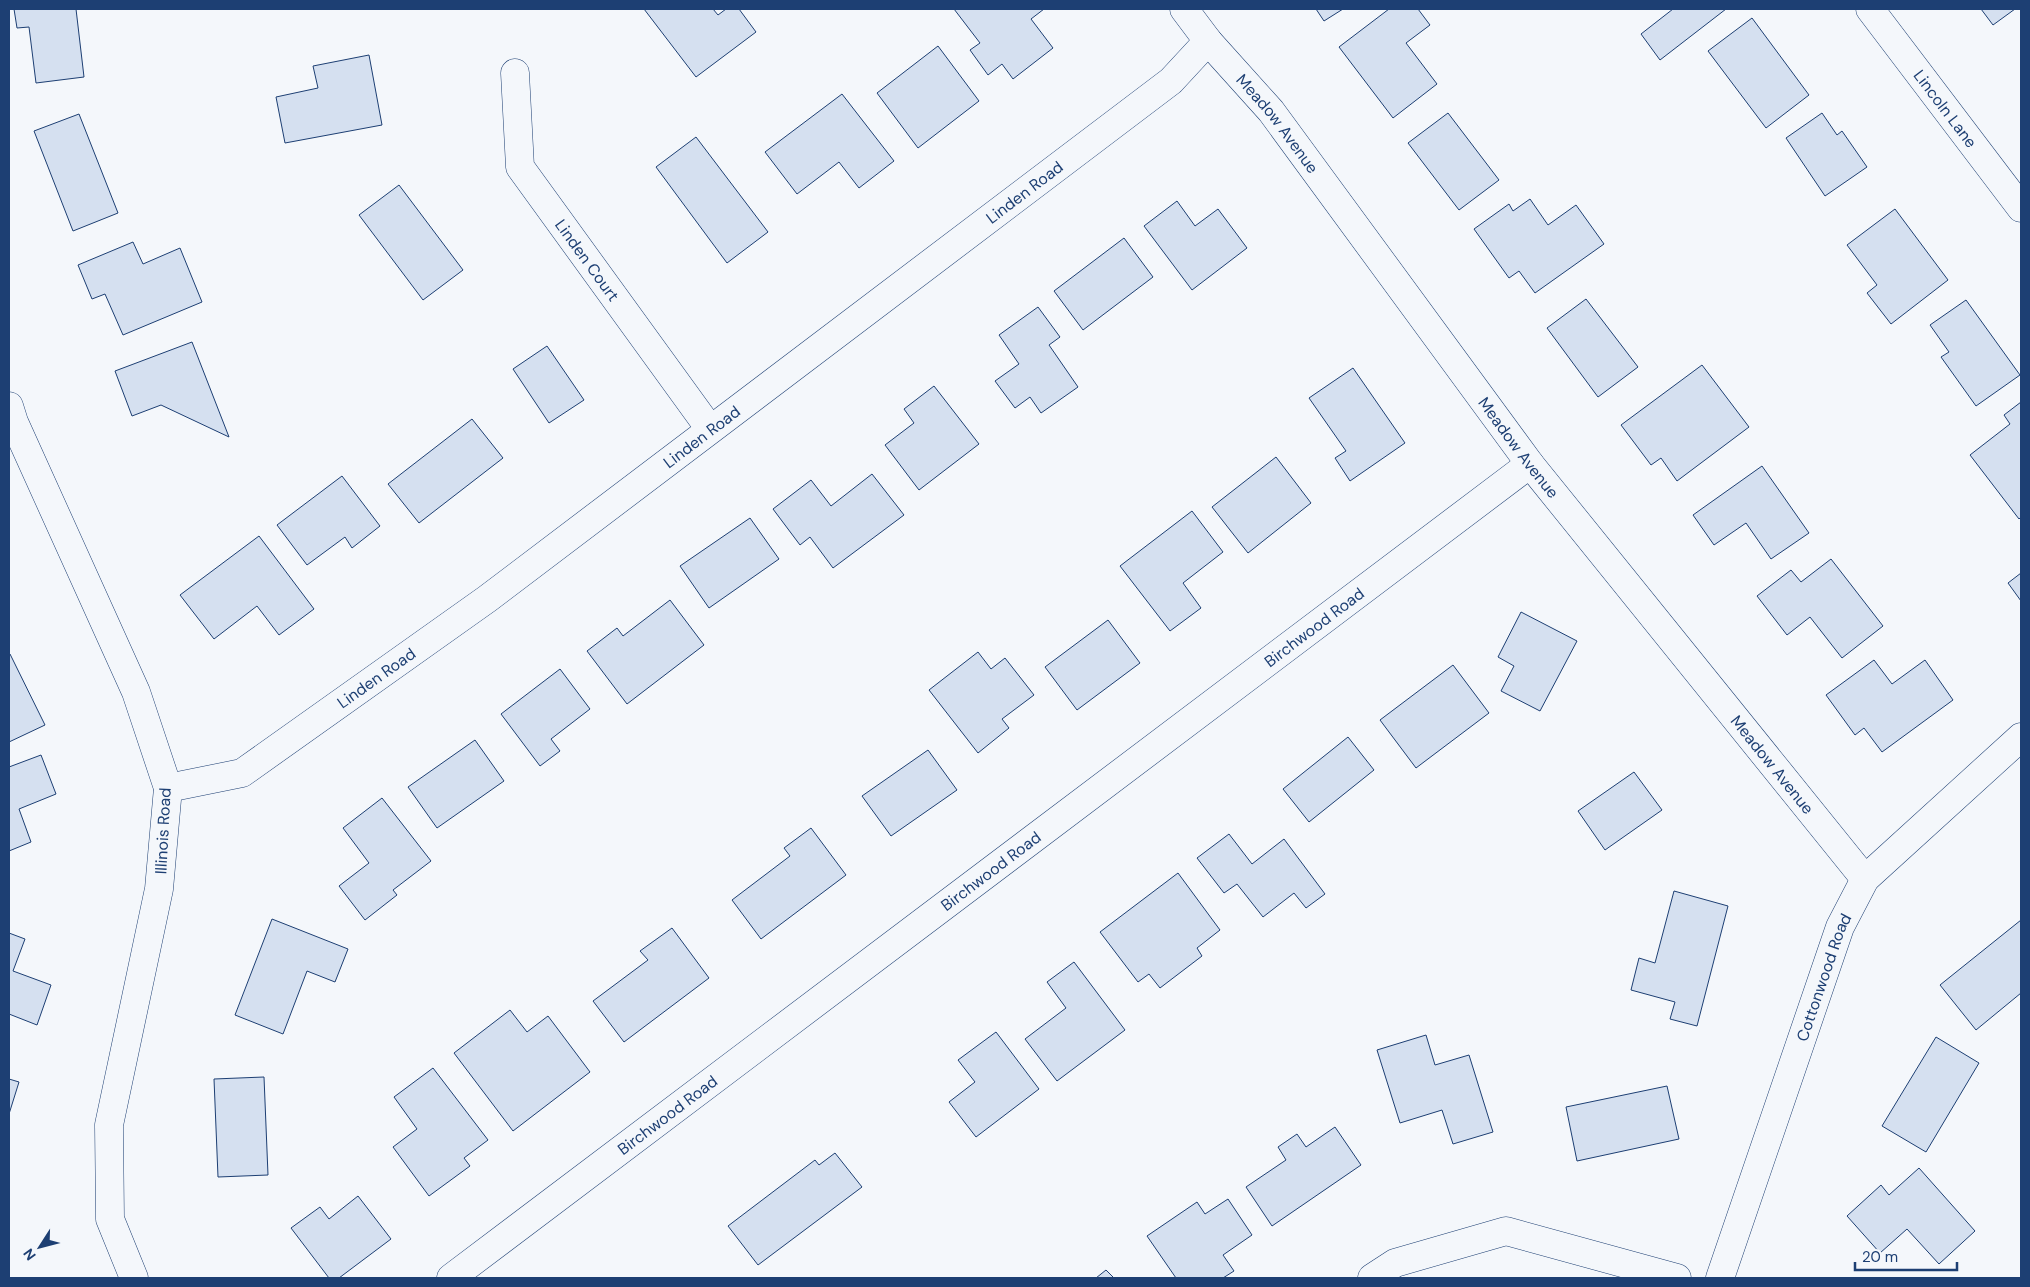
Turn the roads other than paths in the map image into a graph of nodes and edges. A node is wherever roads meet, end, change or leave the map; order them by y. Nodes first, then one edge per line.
1 (1184, 9) edge
2 (1870, 9) edge
3 (1208, 41) junction
4 (515, 73) dead end
5 (2021, 208) edge
6 (10, 418) edge
7 (710, 429) junction
8 (1530, 464) junction
9 (2021, 737) edge
10 (168, 788) junction
11 (1865, 879) junction
12 (134, 1278) edge
13 (451, 1278) edge
14 (1372, 1278) edge
15 (1677, 1278) edge
16 (1720, 1278) edge

1 - 3 street, Meadow Avenue
2 - 5 street, Lincoln Lane
3 - 7 street, Linden Road
3 - 8 street, Meadow Avenue
4 - 7 street, Linden Court
6 - 10 street, Illinois Road
7 - 10 street, Linden Road
8 - 11 street, Meadow Avenue
8 - 13 street, Birchwood Road
9 - 11 street, Cottonwood Road
10 - 12 street, Illinois Road
11 - 16 street, Cottonwood Road
14 - 15 street

